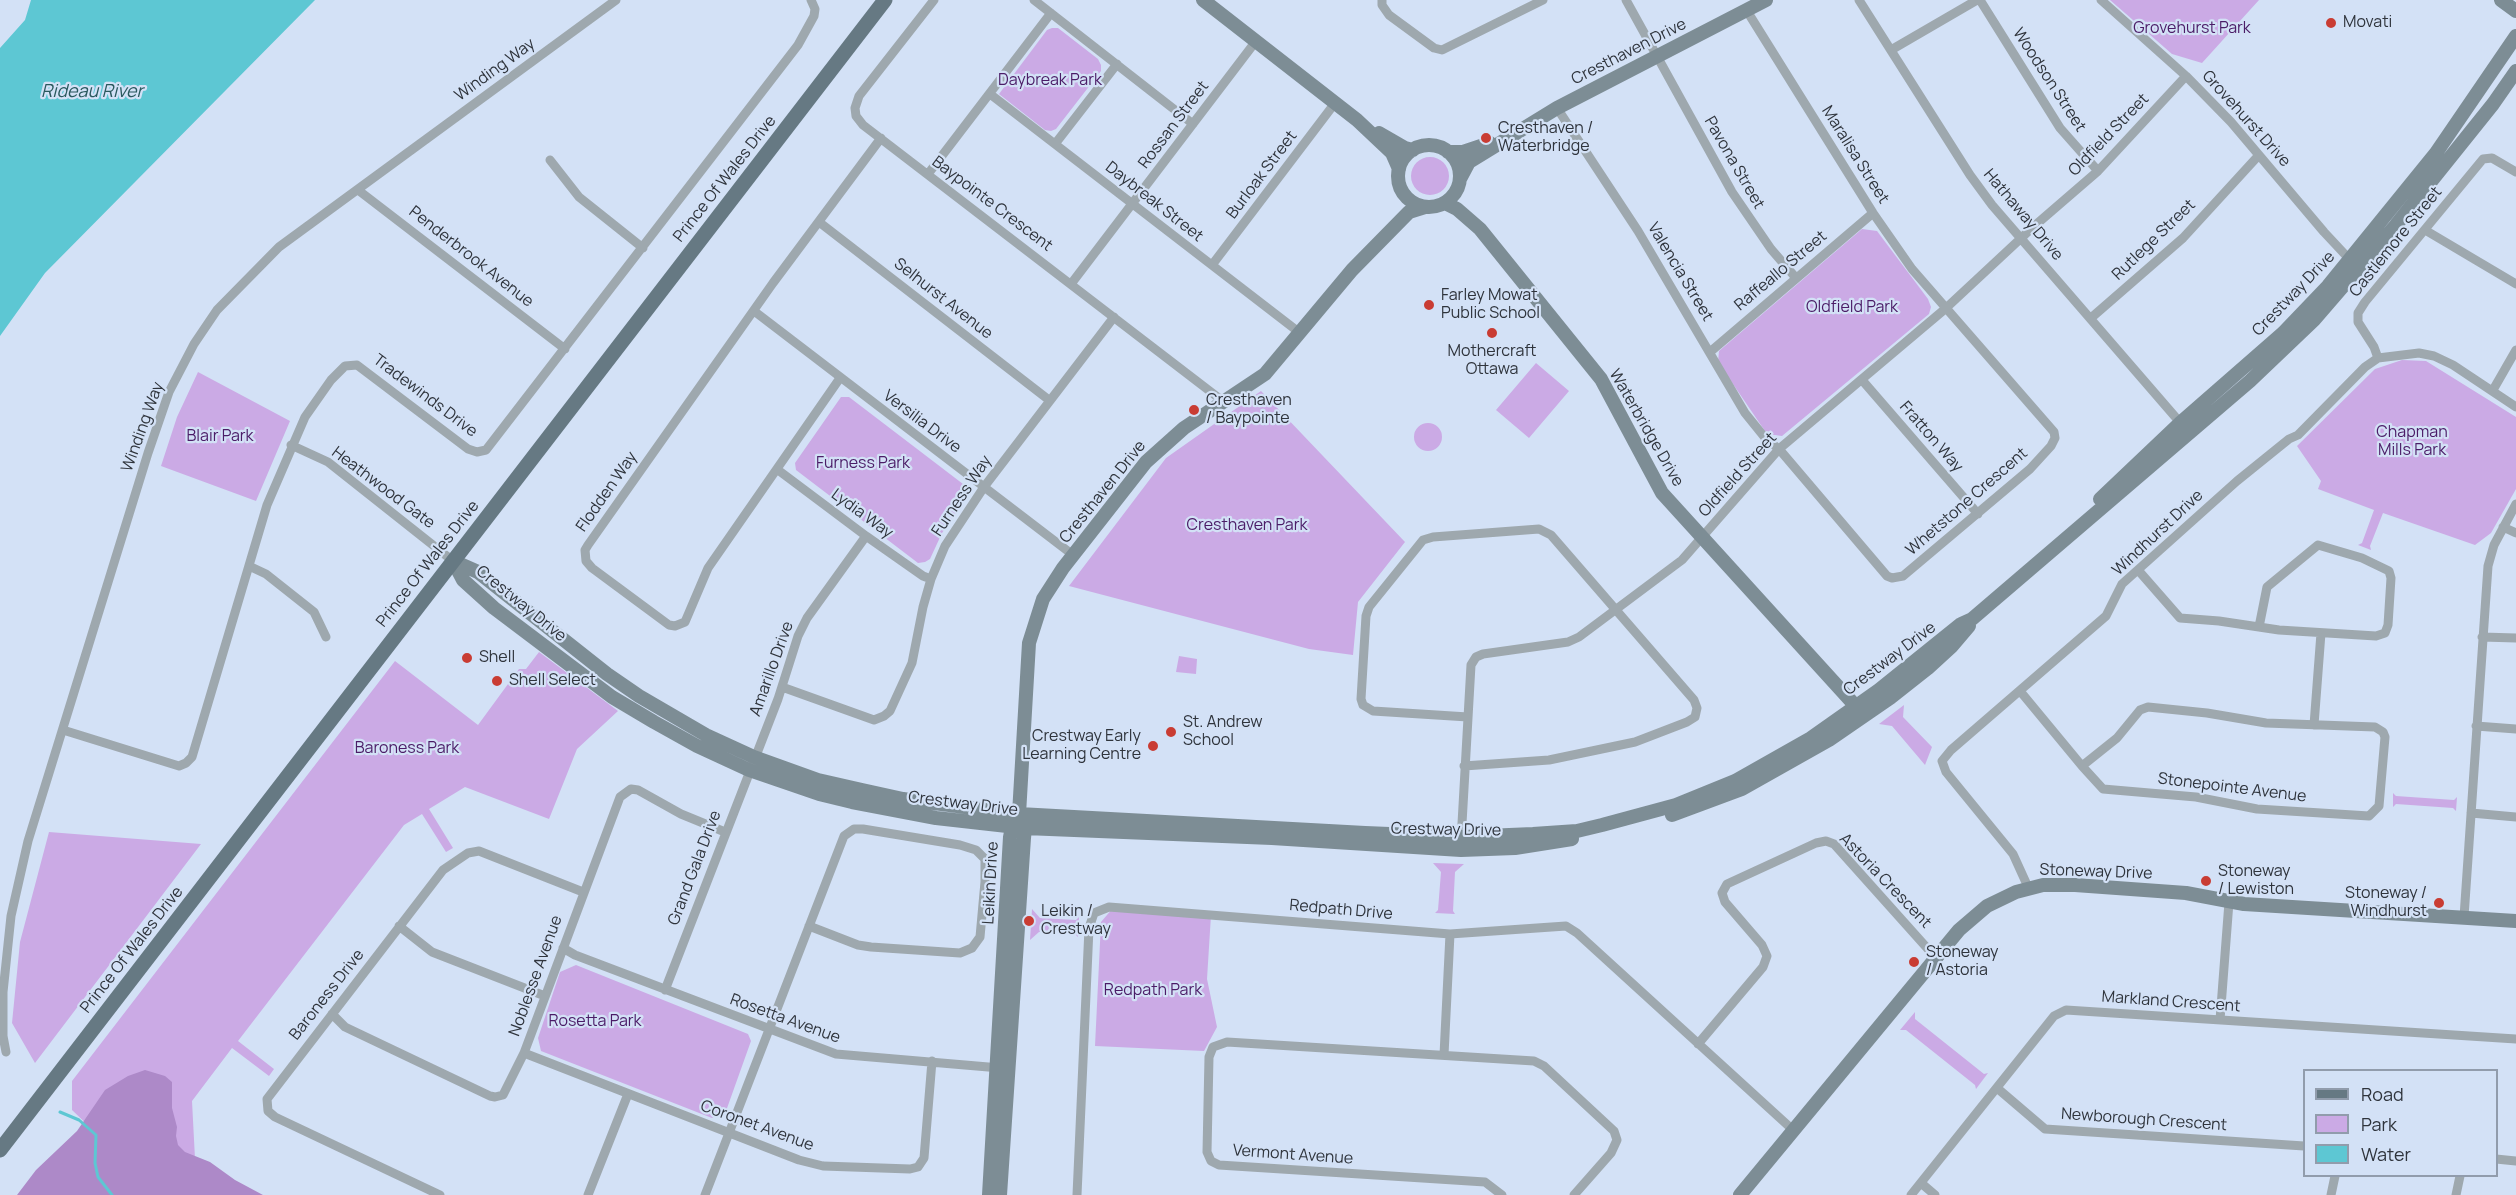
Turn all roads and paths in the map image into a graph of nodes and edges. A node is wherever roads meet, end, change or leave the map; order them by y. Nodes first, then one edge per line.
1 (616, 0) edge
2 (811, 0) edge
3 (885, 0) edge
4 (934, 0) edge
5 (1034, 0) edge
6 (1203, 0) edge
7 (1382, 0) edge
8 (1543, 0) edge
9 (1626, 0) edge
10 (1766, 0) edge
11 (1859, 0) edge
12 (1978, 0) edge
13 (2101, 0) edge
14 (2500, 0) edge
15 (1746, 10) junction
16 (2516, 11) edge
17 (1051, 13) junction
18 (2516, 36) edge
19 (1256, 41) junction
20 (1891, 51) junction
21 (1656, 56) junction
22 (1117, 64) junction
23 (2516, 70) edge
24 (2186, 76) junction
25 (990, 94) junction
26 (1335, 103) junction
27 (1557, 108) junction
28 (1357, 120) junction
29 (1193, 124) junction
30 (1510, 137) junction
31 (881, 138) junction
32 (1055, 144) junction
33 (1413, 150) junction
34 (1448, 152) junction
35 (2259, 155) junction
36 (550, 160) dead end
37 (1399, 169) junction
38 (2098, 171) junction
39 (2516, 172) edge
40 (928, 174) junction
41 (1459, 184) junction
42 (358, 190) junction
43 (1403, 193) junction
44 (1444, 203) junction
45 (1132, 205) junction
46 (1425, 207) junction
47 (1873, 213) junction
48 (819, 222) junction
49 (1480, 229) junction
50 (2425, 230) junction
51 (2021, 239) junction
52 (1380, 243) junction
53 (643, 248) junction
54 (2355, 264) junction
55 (1212, 265) junction
56 (1796, 278) junction
57 (1071, 284) junction
58 (2516, 284) edge
59 (1945, 309) junction
60 (754, 311) junction
61 (1114, 317) junction
62 (2091, 318) junction
63 (1300, 333) junction
64 (565, 349) junction
65 (2516, 350) edge
66 (1710, 352) junction
67 (2378, 358) junction
68 (840, 378) junction
69 (1862, 380) junction
70 (2493, 390) junction
71 (1049, 400) junction
72 (1224, 402) junction
73 (2516, 407) edge
74 (2184, 428) junction
75 (291, 445) junction
76 (1779, 449) junction
77 (778, 470) junction
78 (984, 488) junction
79 (2516, 504) edge
80 (1978, 514) junction
81 (2503, 527) junction
82 (2516, 534) edge
83 (866, 536) junction
84 (1702, 538) junction
85 (1073, 555) junction
86 (453, 561) junction
87 (249, 566) junction
88 (2138, 570) junction
89 (931, 579) junction
90 (1615, 610) junction
91 (2259, 627) junction
92 (2320, 633) junction
93 (326, 637) dead end
94 (2482, 637) junction
95 (2516, 638) edge
96 (782, 687) junction
97 (2020, 691) junction
98 (1860, 711) junction
99 (1468, 717) junction
100 (2314, 725) junction
101 (2476, 726) junction
102 (2516, 729) edge
103 (63, 730) junction
104 (752, 764) junction
105 (1464, 766) junction
106 (2082, 766) junction
107 (2470, 813) junction
108 (1019, 814) junction
109 (2516, 817) edge
110 (1018, 828) junction
111 (725, 832) junction
112 (1461, 843) junction
113 (2028, 887) junction
114 (583, 892) junction
115 (2229, 902) junction
116 (2464, 917) junction
117 (2516, 921) edge
118 (399, 926) junction
119 (809, 926) junction
120 (1450, 933) junction
121 (563, 948) junction
122 (1936, 958) junction
123 (665, 990) junction
124 (545, 996) junction
125 (332, 1014) junction
126 (2220, 1020) junction
127 (768, 1029) junction
128 (2516, 1039) edge
129 (1698, 1044) junction
130 (6, 1052) dead end
131 (524, 1053) junction
132 (1444, 1055) junction
133 (932, 1061) junction
134 (1003, 1068) junction
135 (1997, 1088) junction
136 (628, 1094) junction
137 (1793, 1130) junction
138 (729, 1133) junction
139 (2303, 1146) edge
140 (0, 1150) edge
141 (2498, 1159) edge
142 (2516, 1161) edge
143 (2335, 1177) edge
144 (2460, 1177) edge
145 (1921, 1183) junction
146 (440, 1195) edge
147 (588, 1195) edge
148 (705, 1195) edge
149 (989, 1195) edge
150 (1000, 1195) edge
151 (1077, 1195) edge
152 (1502, 1195) edge
153 (1574, 1195) edge
154 (1740, 1195) edge
155 (1911, 1195) edge
156 (1935, 1195) edge
157 (2331, 1195) edge
158 (2456, 1195) edge

1 - 42 street, Winding Way
2 - 53 street, Tradewinds Drive
3 - 86 main road, Prince Of Wales Drive
4 - 31 street, Baypointe Crescent
5 - 17 street
6 - 19 street
7 - 8 street
9 - 21 street, Pavona Street
10 - 15 street, Cresthaven Drive
11 - 20 street, Hathaway Drive
12 - 20 street
12 - 38 street, Woodson Street
13 - 24 street, Grovehurst Drive
14 - 16 street
15 - 21 street, Cresthaven Drive
15 - 47 street, Maralisa Street
17 - 22 street
17 - 25 street
18 - 54 street, Crestway Drive
19 - 26 street
19 - 29 street, Rossan Street
20 - 51 street, Hathaway Drive
21 - 27 street, Cresthaven Drive
21 - 56 street, Pavona Street
22 - 29 street
22 - 32 street
23 - 54 street, Crestway Drive
24 - 35 street, Grovehurst Drive
24 - 38 street, Oldfield Street
25 - 32 street, Daybreak Street
25 - 40 street
26 - 28 street
26 - 55 street, Burloak Street
27 - 30 street, Cresthaven Drive
27 - 66 street, Valencia Street
28 - 33 street
28 - 37 street
29 - 45 street, Rossan Street
30 - 34 street, Cresthaven Drive
30 - 41 street, Cresthaven Drive
31 - 40 street, Baypointe Crescent
31 - 48 street, Flodden Way
32 - 45 street, Daybreak Street
33 - 34 street
33 - 37 street
34 - 41 street
35 - 54 street, Grovehurst Drive
35 - 62 street, Rutlege Street
36 - 53 street
37 - 43 street
38 - 51 street, Oldfield Street
39 - 50 street, Castlemore Street
40 - 57 street, Baypointe Crescent
41 - 44 street
41 - 49 street, Waterbridge Drive
42 - 64 street, Penderbrook Avenue
42 - 103 street, Winding Way
43 - 46 street
43 - 52 street, Cresthaven Drive
44 - 46 street
44 - 49 street, Waterbridge Drive
45 - 55 street, Daybreak Street
45 - 57 street, Rossan Street
46 - 52 street, Cresthaven Drive
47 - 56 street, Raffeallo Street
47 - 59 street, Maralisa Street
48 - 60 street, Flodden Way
48 - 71 street, Selhurst Avenue
49 - 84 street, Waterbridge Drive
50 - 58 street
50 - 67 street, Castlemore Street
51 - 59 street, Oldfield Street
51 - 62 street, Hathaway Drive
52 - 63 street, Cresthaven Drive
53 - 64 street, Tradewinds Drive
54 - 74 street, Crestway Drive
55 - 63 street, Daybreak Street
56 - 66 street, Raffeallo Street
57 - 61 street, Baypointe Crescent
59 - 69 street, Oldfield Street
59 - 80 street, Whetstone Crescent
60 - 68 street, Versilia Drive
60 - 77 street, Flodden Way
61 - 71 street, Furness Way
61 - 72 street, Baypointe Crescent
62 - 74 street, Hathaway Drive
63 - 72 street, Cresthaven Drive
64 - 75 street, Tradewinds Drive
65 - 70 street
66 - 76 street, Valencia Street
67 - 70 street
67 - 88 street, Windhurst Drive
68 - 77 street, Flodden Way
68 - 78 street, Versilia Drive
69 - 76 street, Oldfield Street
69 - 80 street, Fratton Way
70 - 73 street
71 - 78 street, Furness Way
72 - 85 street, Cresthaven Drive
74 - 98 street, Crestway Drive
75 - 86 street, Heathwood Gate
75 - 87 street, Tradewinds Drive
76 - 80 street, Whetstone Crescent
76 - 84 street, Oldfield Street
77 - 83 street, Lydia Way
78 - 85 street, Versilia Drive
78 - 89 street, Furness Way
79 - 81 street
81 - 82 street
81 - 94 street
83 - 89 street, Lydia Way
83 - 96 street, Amarillo Drive
84 - 90 street, Oldfield Street
84 - 98 street, Waterbridge Drive
85 - 108 street, Cresthaven Drive
86 - 104 street, Crestway Drive
86 - 140 main road, Prince Of Wales Drive
87 - 93 street
87 - 103 street, Tradewinds Drive
88 - 91 street
88 - 97 street, Windhurst Drive
89 - 96 street, Furness Way
90 - 99 street, Oldfield Street
90 - 99 street
90 - 105 street
91 - 92 street
91 - 92 street
92 - 100 street
94 - 95 street
94 - 101 street
96 - 104 street, Amarillo Drive
97 - 106 street, Stonepointe Avenue
97 - 113 street, Windhurst Drive
98 - 112 street, Crestway Drive
99 - 105 street, Oldfield Street
100 - 106 street, Stonepointe Avenue
100 - 106 street, Stonepointe Avenue
101 - 102 street
101 - 107 street
103 - 130 street, Winding Way
104 - 108 street, Crestway Drive
104 - 110 street, Crestway Drive
104 - 111 street, Grand Gala Drive
105 - 112 street, Oldfield Street
107 - 109 street
107 - 116 street
108 - 110 street, Leikin Drive
108 - 112 street, Crestway Drive
110 - 112 street, Crestway Drive
110 - 134 street, Leikin Drive
111 - 114 street, Noblesse Avenue
111 - 123 street, Grand Gala Drive
113 - 115 street, Stoneway Drive
113 - 122 street, Stoneway Drive
114 - 118 street, Baroness Drive
114 - 121 street, Noblesse Avenue
115 - 116 street, Stoneway Drive
115 - 126 street
116 - 117 street, Stoneway Drive
118 - 124 street
118 - 125 street, Baroness Drive
119 - 119 street
119 - 127 street
120 - 129 street, Redpath Drive
120 - 132 street
120 - 151 street, Redpath Drive
121 - 123 street, Rosetta Avenue
121 - 124 street, Noblesse Avenue
122 - 129 street, Astoria Crescent
122 - 137 street, Stoneway Drive
123 - 127 street, Rosetta Avenue
124 - 131 street, Noblesse Avenue
125 - 131 street, Noblesse Avenue
125 - 146 street, Baroness Drive
126 - 128 street, Markland Crescent
126 - 135 street, Markland Crescent
127 - 133 street, Rosetta Avenue
127 - 138 street
129 - 137 street, Redpath Drive
131 - 136 street, Coronet Avenue
132 - 152 street, Vermont Avenue
132 - 153 street
133 - 134 street, Rosetta Avenue
133 - 138 street, Coronet Avenue
134 - 149 street, Leikin Drive
134 - 150 street, Leikin Drive
135 - 139 street, Newborough Crescent
135 - 145 street, Markland Crescent
136 - 138 street, Coronet Avenue
136 - 147 street
137 - 154 street, Stoneway Drive
138 - 148 street
141 - 142 street
143 - 157 street
144 - 158 street
145 - 155 street, Markland Crescent
145 - 156 street

